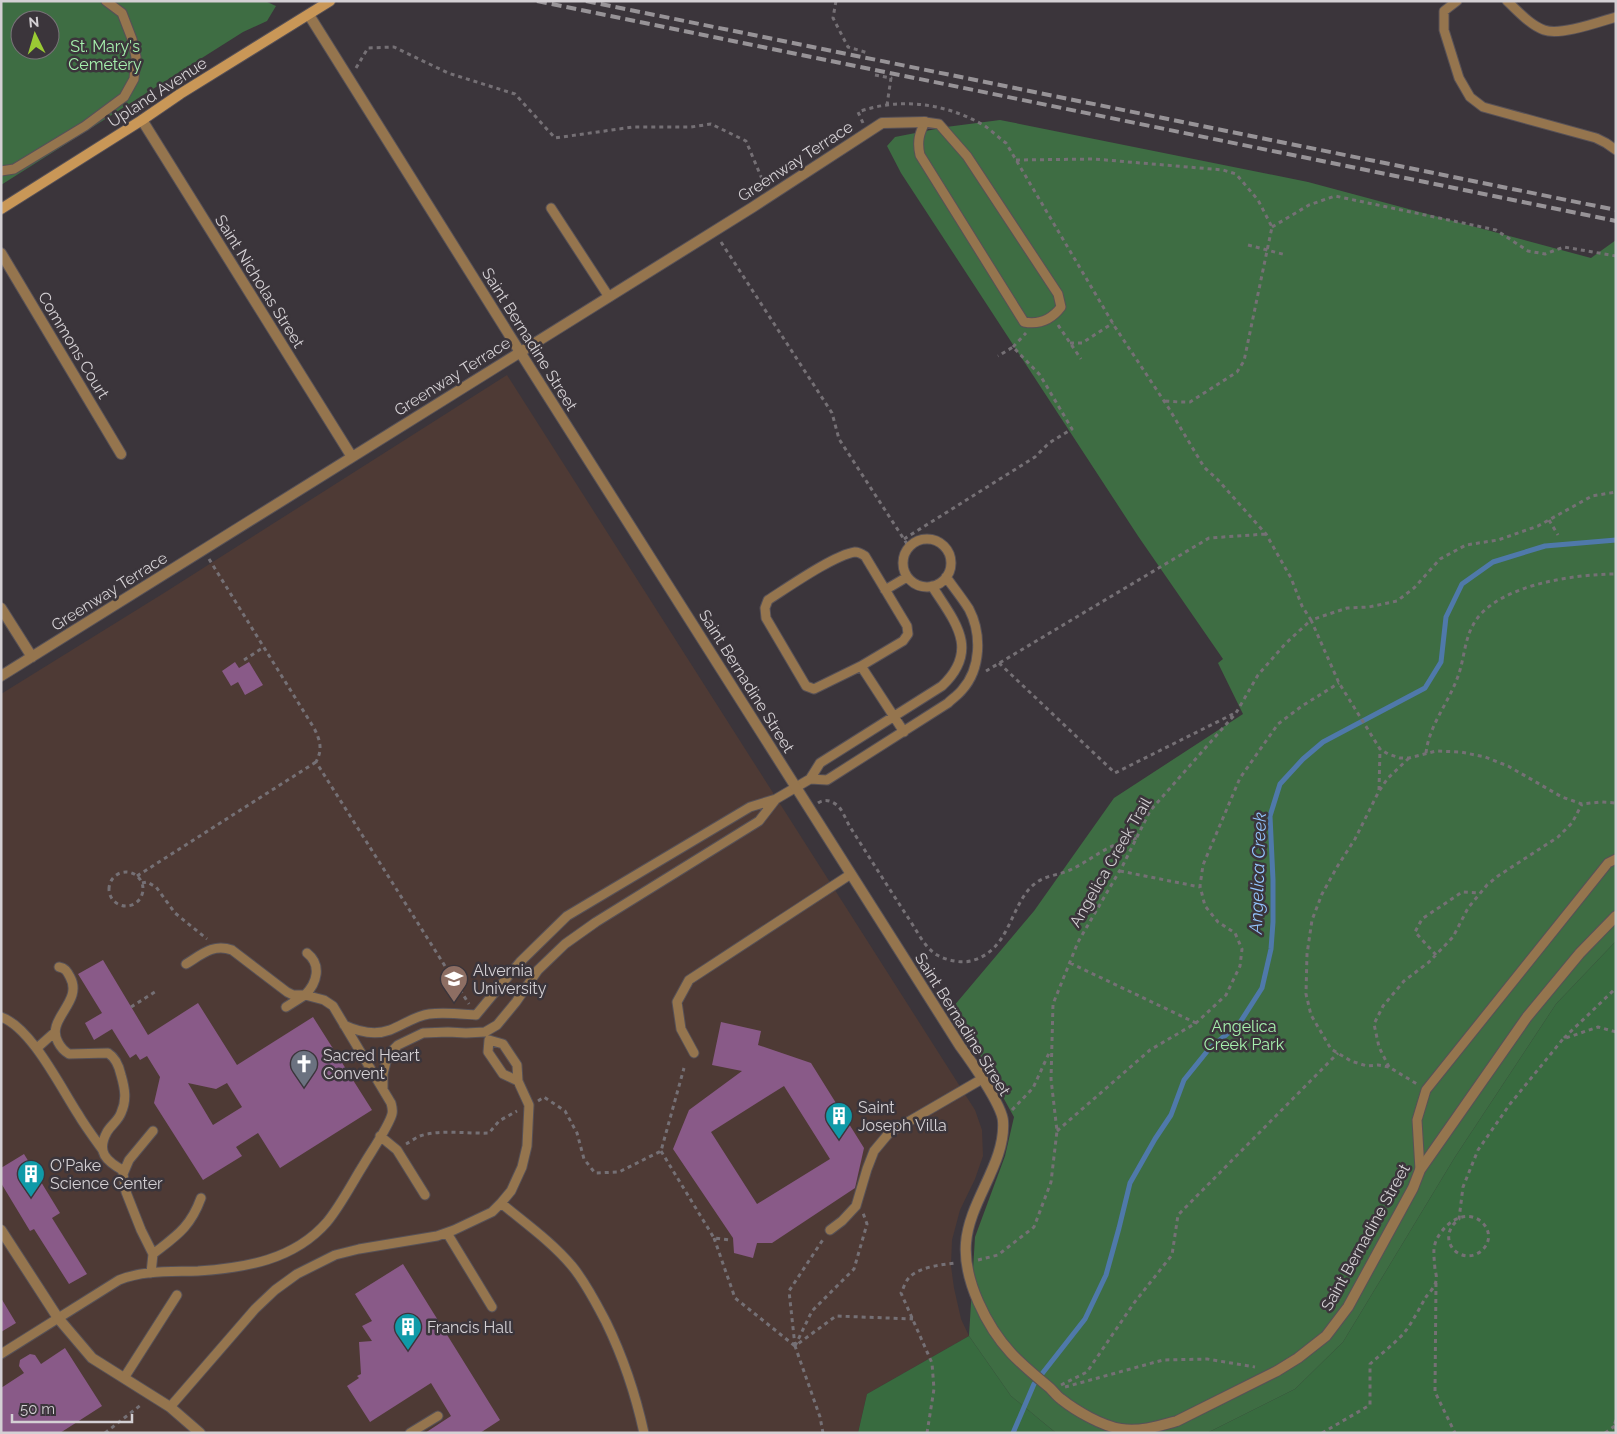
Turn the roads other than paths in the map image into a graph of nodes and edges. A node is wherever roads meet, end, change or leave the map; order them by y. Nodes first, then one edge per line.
1 (106, 1) edge
2 (330, 1) edge
3 (1457, 1) edge
4 (1508, 1) edge
5 (309, 15) junction
6 (1616, 17) edge
7 (142, 120) junction
8 (924, 122) junction
9 (1616, 150) edge
10 (1, 171) edge
11 (551, 208) dead end
12 (1, 209) edge
13 (1, 253) edge
14 (608, 297) junction
15 (520, 352) junction
16 (120, 454) dead end
17 (352, 457) junction
18 (907, 576) junction
19 (946, 577) junction
20 (932, 586) junction
21 (885, 590) junction
22 (1, 608) edge
23 (32, 657) junction
24 (959, 662) junction
25 (861, 666) junction
26 (973, 668) junction
27 (1, 676) edge
28 (894, 716) junction
29 (904, 732) junction
30 (810, 779) junction
31 (796, 787) junction
32 (776, 799) junction
33 (1616, 859) edge
34 (851, 874) junction
35 (1616, 916) edge
36 (306, 953) dead end
37 (186, 964) dead end
38 (59, 967) dead end
39 (304, 995) junction
40 (286, 1007) dead end
41 (476, 1015) junction
42 (1, 1017) edge
43 (344, 1026) junction
44 (389, 1031) junction
45 (54, 1032) junction
46 (487, 1036) junction
47 (398, 1045) junction
48 (37, 1048) junction
49 (694, 1053) dead end
50 (982, 1079) junction
51 (518, 1081) junction
52 (383, 1089) junction
53 (153, 1131) dead end
54 (380, 1136) junction
55 (102, 1150) junction
56 (1420, 1170) junction
57 (124, 1171) junction
58 (424, 1195) dead end
59 (201, 1198) dead end
60 (501, 1203) junction
61 (1, 1230) edge
62 (830, 1230) road end
63 (447, 1232) junction
64 (153, 1254) junction
65 (151, 1273) junction
66 (177, 1295) dead end
67 (492, 1307) dead end
68 (58, 1318) junction
69 (1, 1354) edge
70 (124, 1378) junction
71 (170, 1407) junction
72 (438, 1416) dead end
73 (200, 1433) edge
74 (410, 1433) edge
75 (644, 1433) edge

1 - 10 lane
2 - 5 street, Upland Avenue
3 - 9 lane
4 - 6 lane
5 - 7 street, Upland Avenue
5 - 15 street, Saint Bernadine Street
7 - 12 street, Upland Avenue
7 - 17 street, Saint Nicholas Street
8 - 8 lane
8 - 14 street, Greenway Terrace
11 - 14 lane
13 - 16 street, Commons Court
14 - 15 street, Greenway Terrace
15 - 17 street, Greenway Terrace
15 - 31 street, Saint Bernadine Street
17 - 23 street, Greenway Terrace
18 - 19 lane
18 - 20 lane
18 - 21 lane
19 - 20 lane
19 - 26 lane
20 - 24 lane
21 - 25 lane
21 - 25 lane
22 - 23 street
23 - 27 street, Greenway Terrace
24 - 26 lane
24 - 28 lane
25 - 28 lane
26 - 29 lane
28 - 29 lane
28 - 30 lane
29 - 30 lane
30 - 31 lane
31 - 32 lane
31 - 34 street, Saint Bernadine Street
32 - 41 lane
32 - 46 lane
33 - 56 lane
34 - 49 lane
34 - 50 street, Saint Bernadine Street
35 - 56 street, Saint Bernadine Street
36 - 39 lane
37 - 39 lane
38 - 45 lane
39 - 40 lane
39 - 43 lane
41 - 44 lane
41 - 46 lane
42 - 48 lane
43 - 44 lane
43 - 52 lane
44 - 47 lane
45 - 48 lane
45 - 55 lane
46 - 47 lane
46 - 51 lane
46 - 51 lane
47 - 52 lane
48 - 55 lane
50 - 56 street, Saint Bernadine Street
50 - 62 lane
51 - 60 lane
52 - 54 lane
53 - 57 lane
54 - 58 lane
54 - 65 lane
55 - 57 lane
57 - 64 lane
59 - 64 lane
60 - 63 lane
60 - 75 lane
61 - 68 street
63 - 67 lane
63 - 71 lane
64 - 65 lane
65 - 68 lane
66 - 70 lane
68 - 69 lane
68 - 70 street
70 - 71 street
71 - 73 street
72 - 74 lane

